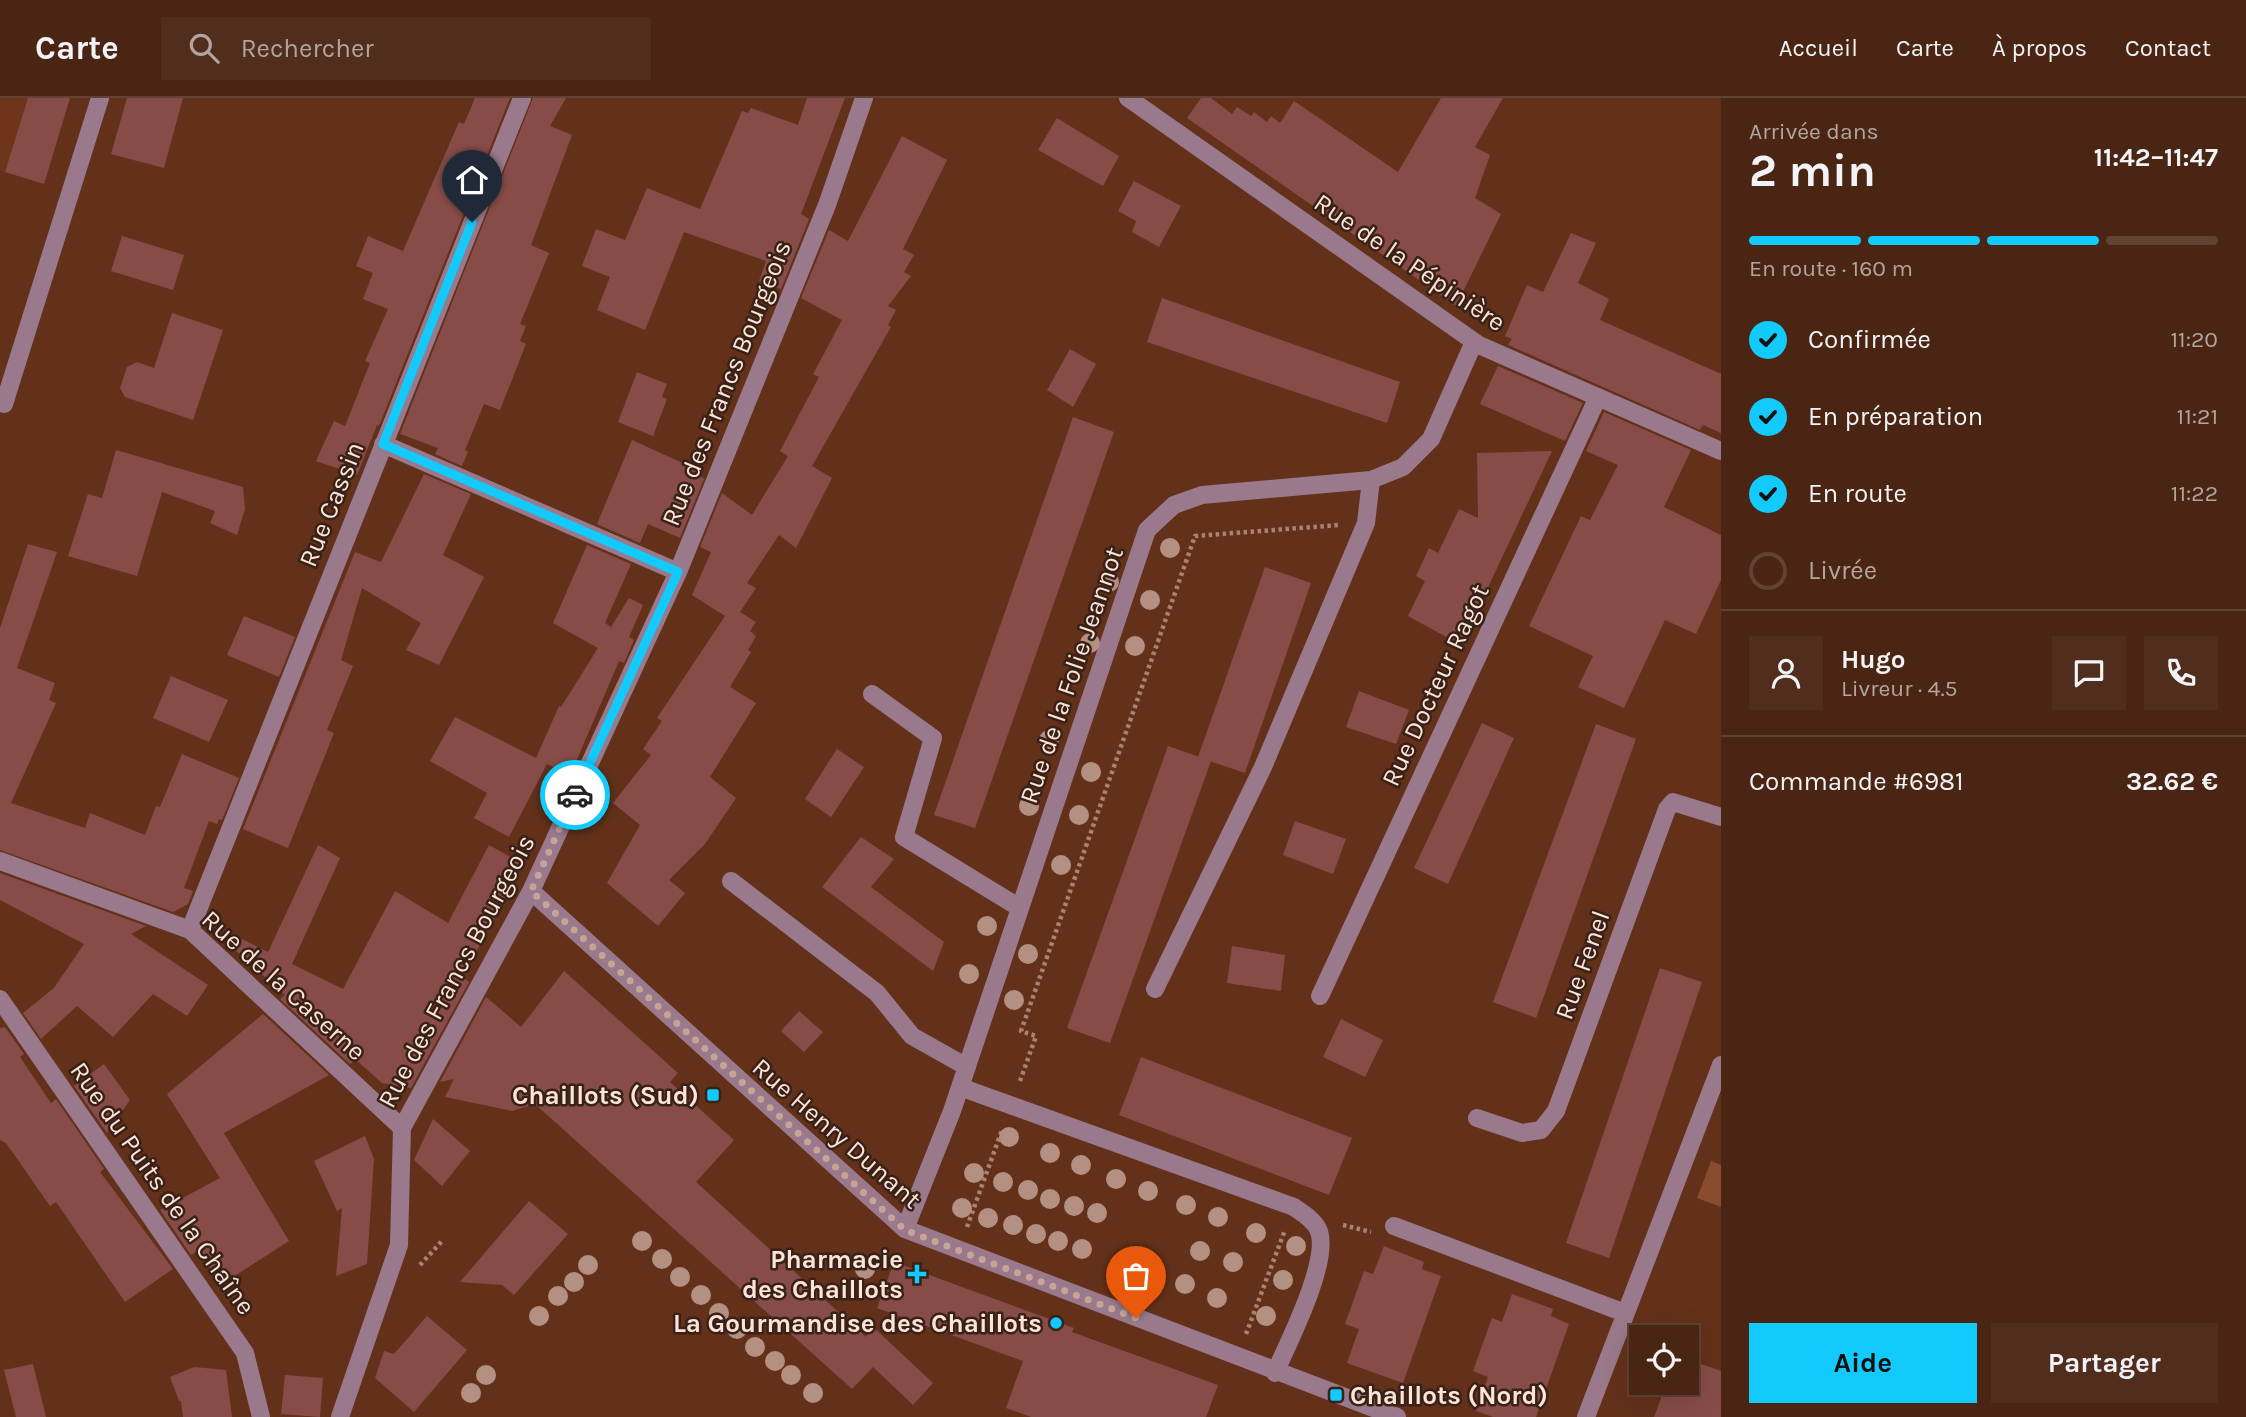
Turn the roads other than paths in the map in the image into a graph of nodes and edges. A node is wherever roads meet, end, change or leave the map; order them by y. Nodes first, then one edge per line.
1 (100, 98) edge
2 (522, 98) edge
3 (864, 98) edge
4 (1128, 98) edge
5 (1474, 342) junction
6 (1598, 397) junction
7 (4, 404) dead end
8 (383, 444) junction
9 (1721, 451) edge
10 (1371, 480) junction
11 (678, 572) junction
12 (872, 694) dead end
13 (1721, 817) edge
14 (0, 861) edge
15 (731, 881) dead end
16 (531, 891) junction
17 (1020, 908) junction
18 (190, 930) junction
19 (1155, 989) dead end
20 (1320, 996) dead end
21 (0, 999) edge
22 (1721, 1065) edge
23 (967, 1067) junction
24 (960, 1087) junction
25 (1477, 1118) dead end
26 (401, 1128) junction
27 (1394, 1226) road end
28 (905, 1230) junction
29 (1625, 1313) junction
30 (1275, 1373) junction
31 (261, 1417) edge
32 (340, 1417) edge
33 (1398, 1417) edge
34 (1586, 1417) edge

1 - 7 street
2 - 8 street, Rue Cassin
3 - 11 street, Rue des Francs Bourgeois
4 - 5 street, Rue de la Pépinière
5 - 6 street, Rue de la Pépinière
5 - 10 street, Rue de la Folie Jeannot
6 - 9 street, Rue de la Pépinière
6 - 20 street, Rue Docteur Ragot
8 - 11 street
8 - 18 street, Rue Cassin
10 - 17 street, Rue de la Folie Jeannot
10 - 19 street
11 - 16 street, Rue des Francs Bourgeois
12 - 17 street
13 - 25 street, Rue Fenel
14 - 18 street, Rue de la Caserne
15 - 23 street
16 - 26 street, Rue des Francs Bourgeois
16 - 28 street, Rue Henry Dunant
17 - 23 street, Rue de la Folie Jeannot
18 - 26 street, Rue de la Caserne
21 - 31 street, Rue du Puits de la Chaîne
22 - 29 street
23 - 24 street, Rue de la Folie Jeannot
24 - 28 street, Rue de la Folie Jeannot
24 - 30 street
26 - 32 street, Rue des Francs Bourgeois
27 - 29 street
28 - 30 street, Rue Henry Dunant
29 - 34 street
30 - 33 street, Rue Henry Dunant

